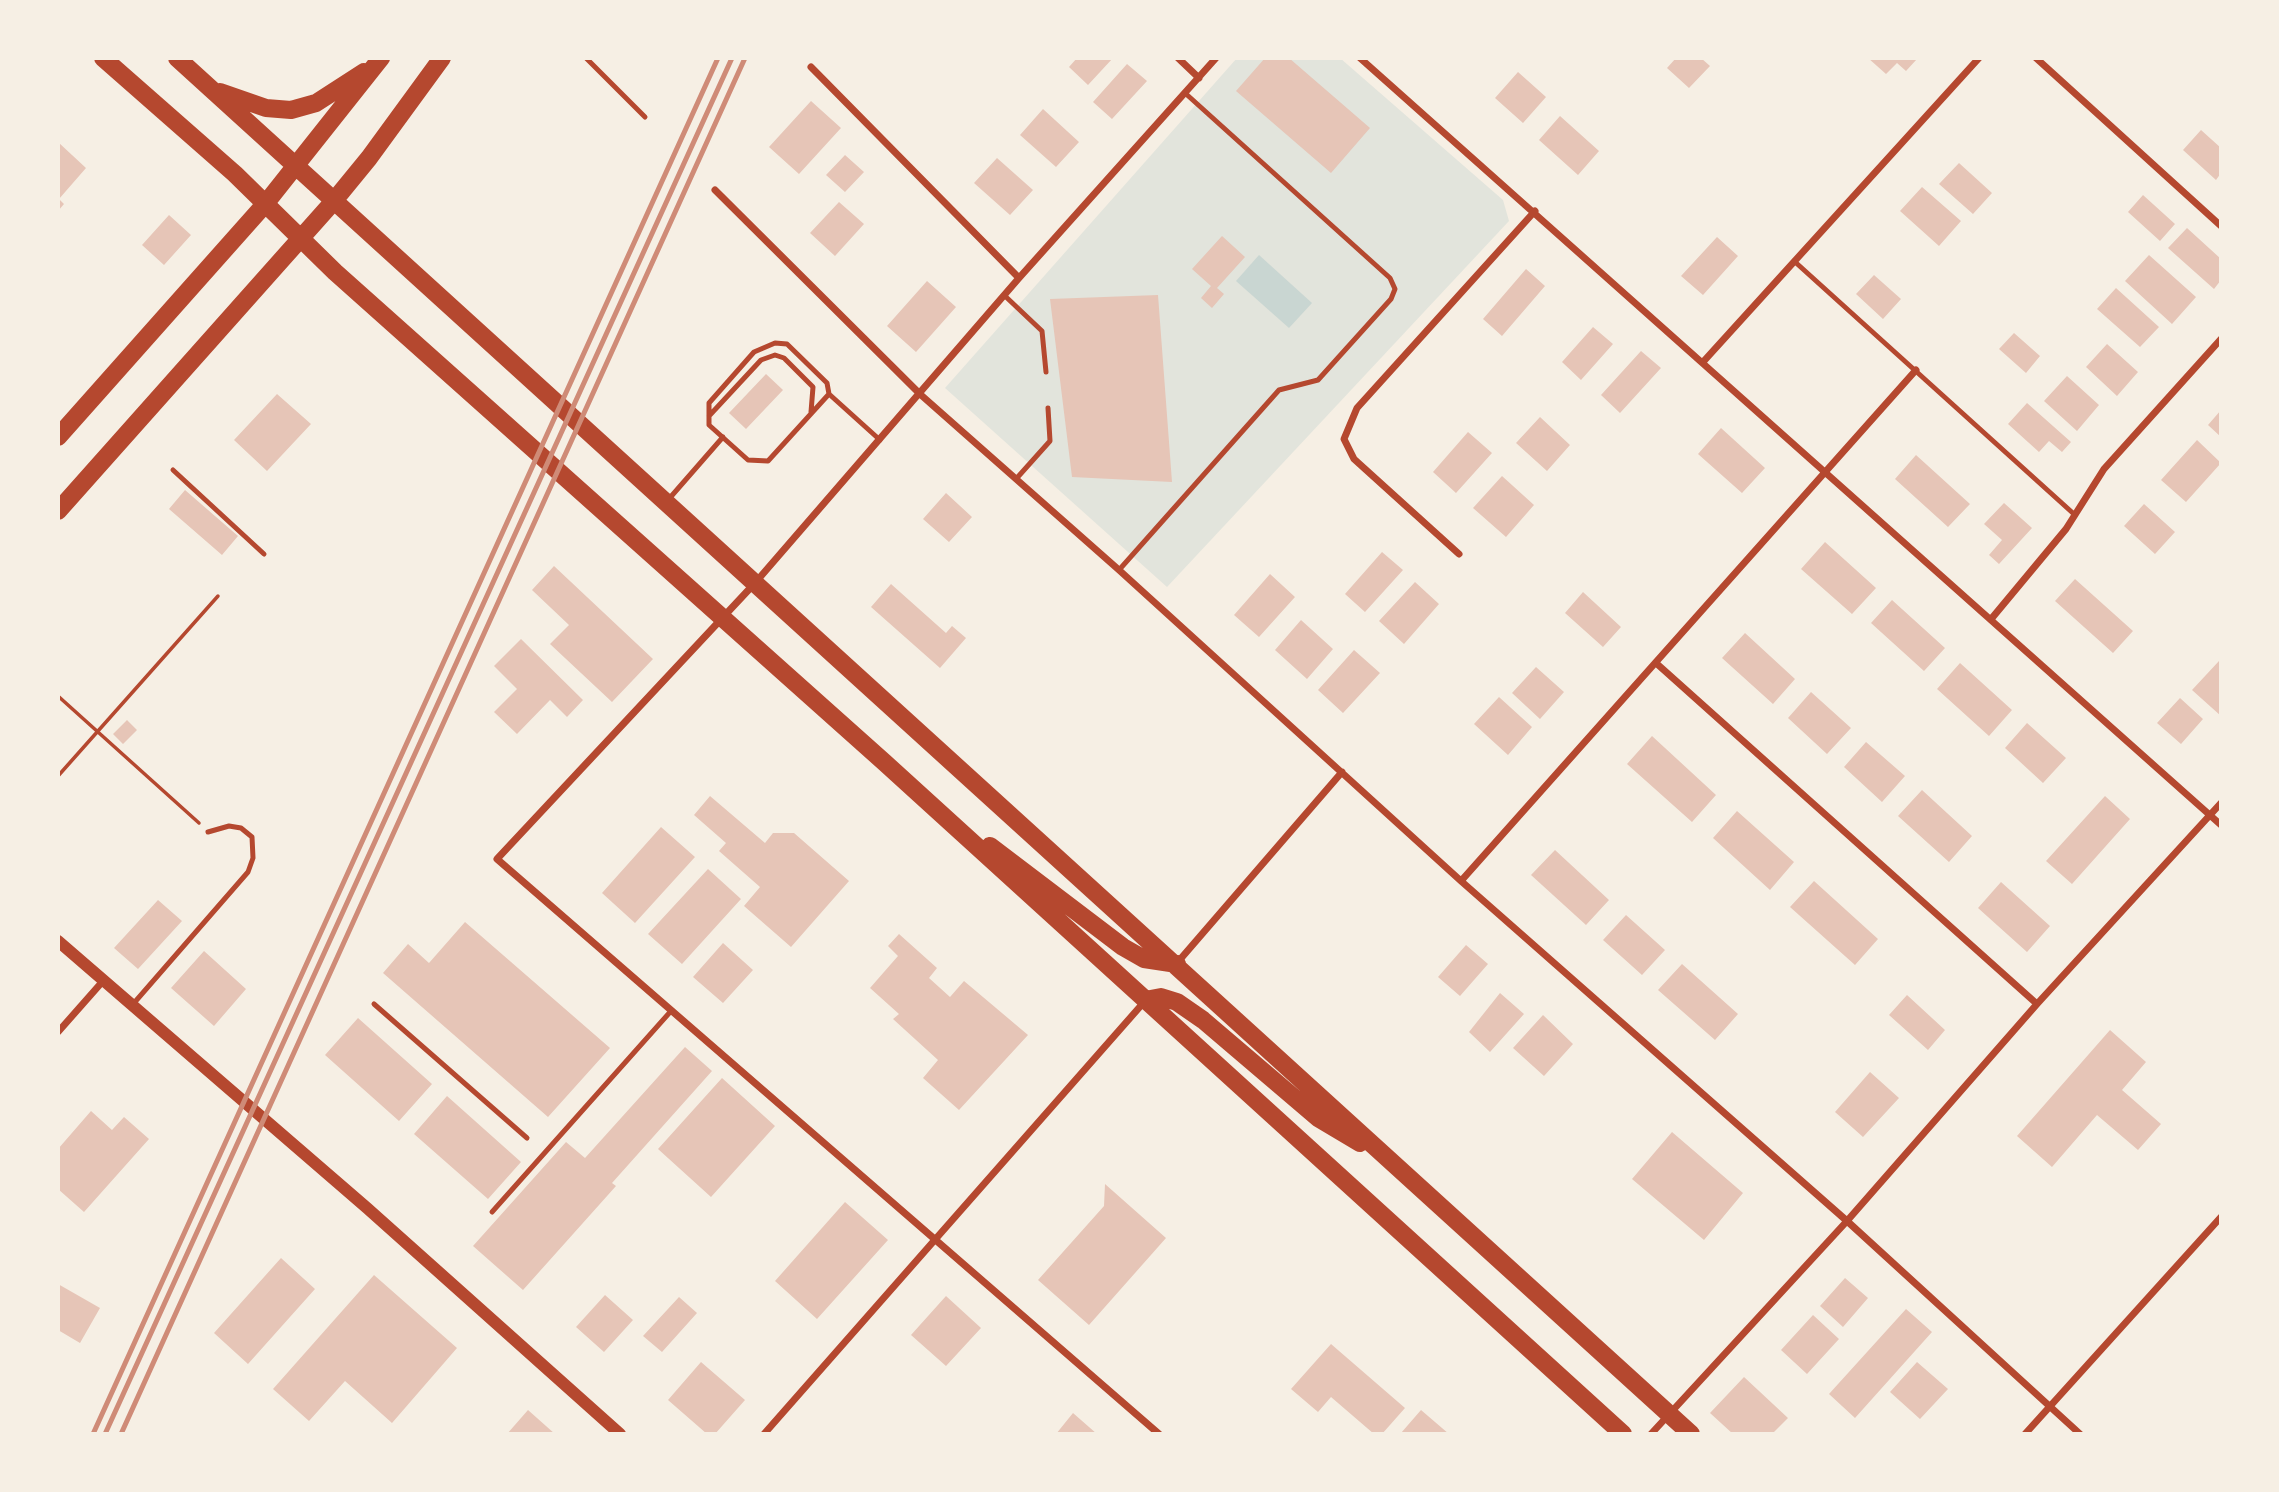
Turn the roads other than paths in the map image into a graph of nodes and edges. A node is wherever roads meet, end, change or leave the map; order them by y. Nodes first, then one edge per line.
1 (103, 58) edge
2 (177, 58) edge
3 (442, 58) edge
4 (586, 58) edge
5 (1178, 58) edge
6 (1216, 58) edge
7 (1360, 58) edge
8 (1979, 58) edge
9 (2036, 58) edge
10 (378, 61) edge
11 (811, 67) dead end
12 (1199, 78) junction
13 (215, 90) junction
14 (1185, 93) junction
15 (645, 117) dead end
16 (296, 167) junction
17 (715, 190) dead end
18 (333, 202) junction
19 (266, 203) junction
20 (1535, 211) junction
21 (2221, 226) edge
22 (301, 238) junction
23 (1794, 261) junction
24 (1020, 278) junction
25 (1005, 296) junction
26 (2221, 339) edge
27 (1703, 362) junction
28 (1916, 370) junction
29 (1046, 372) dead end
30 (829, 394) junction
31 (921, 395) junction
32 (1048, 408) dead end
33 (810, 415) junction
34 (709, 416) junction
35 (58, 437) edge
36 (723, 437) junction
37 (881, 441) junction
38 (173, 470) dead end
39 (1825, 471) junction
40 (1016, 479) junction
41 (666, 502) junction
42 (58, 511) edge
43 (2075, 515) junction
44 (264, 554) dead end
45 (1459, 554) dead end
46 (1119, 570) junction
47 (755, 583) junction
48 (722, 617) junction
49 (1992, 618) junction
50 (1656, 663) junction
51 (1342, 772) junction
52 (2221, 803) edge
53 (2211, 815) junction
54 (2221, 825) edge
55 (954, 826) junction
56 (208, 832) road end
57 (1461, 881) junction
58 (58, 942) edge
59 (1177, 964) junction
60 (103, 981) junction
61 (1145, 1000) junction
62 (374, 1004) dead end
63 (2037, 1004) junction
64 (132, 1006) junction
65 (671, 1011) junction
66 (58, 1032) edge
67 (527, 1138) dead end
68 (1383, 1153) junction
69 (492, 1212) dead end
70 (2221, 1217) edge
71 (1847, 1221) junction
72 (935, 1241) junction
73 (2050, 1407) junction
74 (1668, 1414) junction
75 (620, 1434) edge
76 (764, 1434) edge
77 (1159, 1434) edge
78 (1623, 1434) edge
79 (1651, 1434) edge
80 (1691, 1434) edge
81 (2025, 1434) edge
82 (2080, 1434) edge

1 - 19 main road
2 - 13 main road
3 - 18 main road
4 - 15 lane
5 - 12 street
6 - 12 street
7 - 20 street
8 - 23 street
9 - 21 street
10 - 13 main road
10 - 16 main road
11 - 24 street
12 - 14 street
13 - 16 main road
14 - 24 street
14 - 46 lane
16 - 18 main road
16 - 19 main road
17 - 31 street
18 - 22 main road
18 - 41 main road
19 - 22 main road
19 - 35 main road
20 - 27 street
20 - 45 street
22 - 42 main road
22 - 48 main road
23 - 27 street
23 - 28 lane
24 - 25 street
25 - 29 lane
25 - 31 street
26 - 43 street
27 - 39 street
28 - 39 street
28 - 43 lane
30 - 33 lane
30 - 34 lane
30 - 37 lane
31 - 37 street
31 - 40 street
32 - 40 lane
33 - 34 lane
33 - 36 lane
34 - 36 lane
36 - 41 lane
37 - 47 street
38 - 44 lane
39 - 49 street
39 - 50 street
40 - 46 street
41 - 47 main road
43 - 49 street
46 - 51 street
47 - 48 street
47 - 59 main road
48 - 55 main road
48 - 65 street
49 - 53 street
50 - 57 street
50 - 63 street
51 - 57 street
51 - 59 street
52 - 53 street
53 - 54 street
53 - 63 street
55 - 59 main road
55 - 61 main road
56 - 64 lane
57 - 71 street
58 - 60 street
59 - 68 main road
60 - 64 street
60 - 66 street
61 - 68 main road
61 - 72 street
61 - 78 main road
62 - 67 lane
63 - 71 street
64 - 75 street
65 - 69 lane
65 - 72 street
68 - 74 main road
70 - 73 street
71 - 73 street
71 - 74 street
72 - 76 street
72 - 77 street
73 - 81 street
73 - 82 street
74 - 79 street
74 - 80 main road

